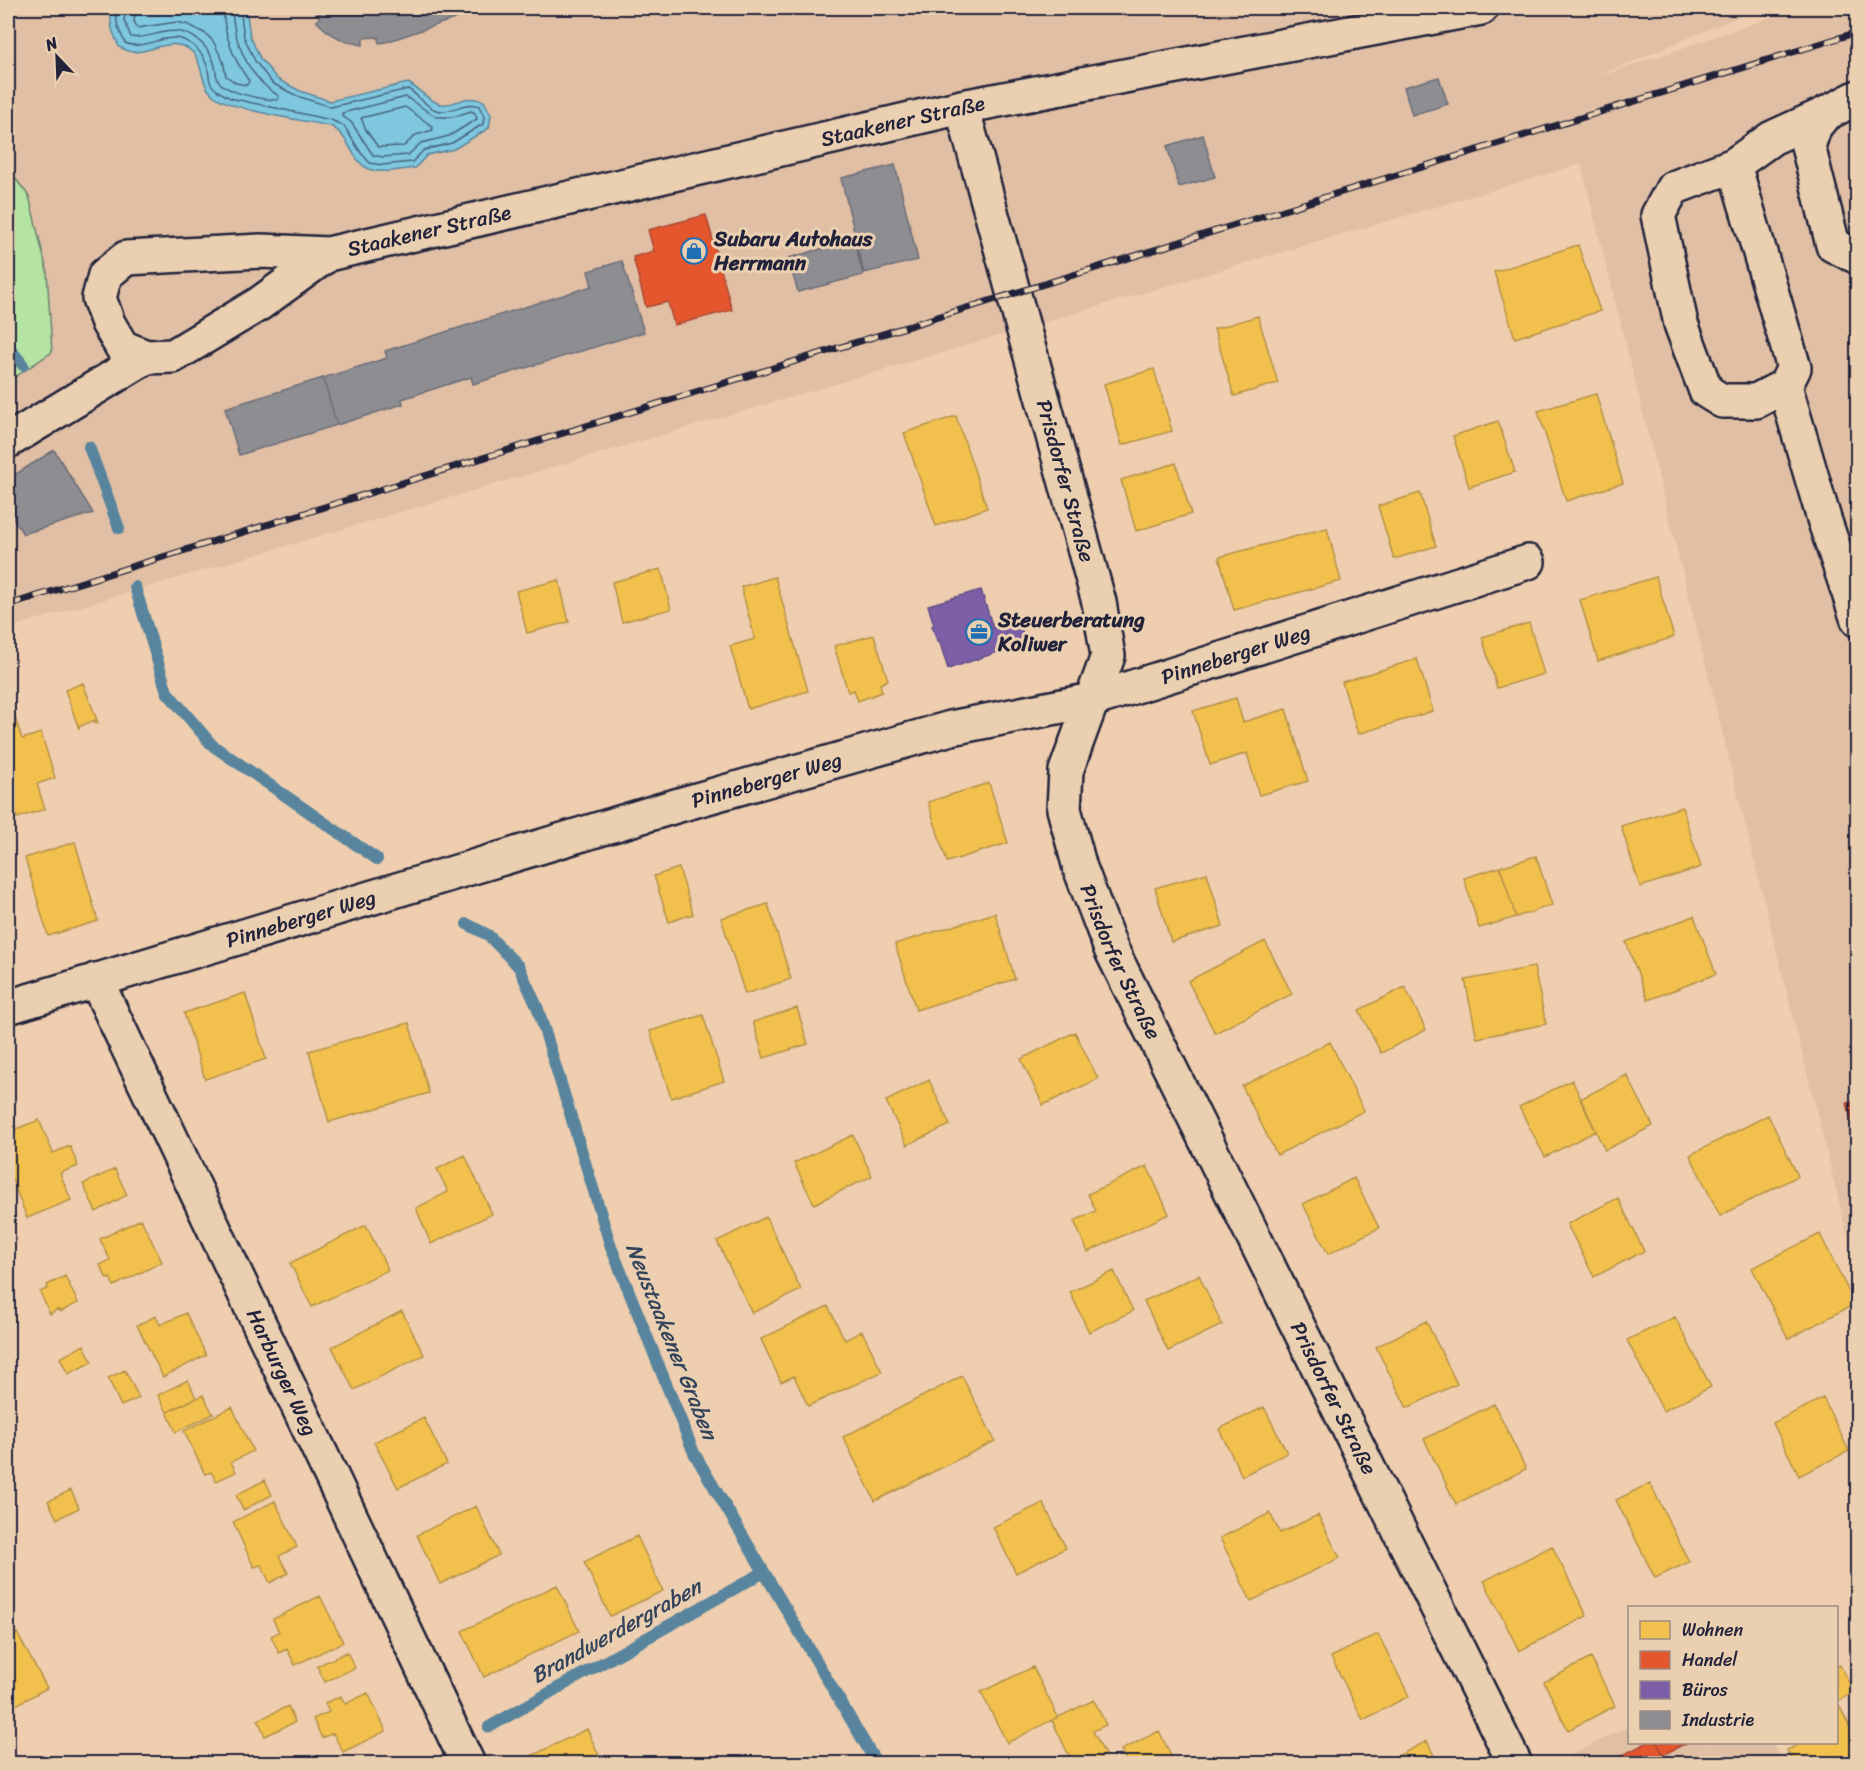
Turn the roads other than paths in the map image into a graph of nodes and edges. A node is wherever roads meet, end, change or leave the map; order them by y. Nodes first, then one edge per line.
1 (1481, 8) edge
2 (1857, 96) edge
3 (962, 107) junction
4 (1825, 114) junction
5 (1734, 165) junction
6 (328, 254) junction
7 (1857, 256) edge
8 (146, 357) junction
9 (1785, 386) junction
10 (12, 429) edge
11 (1528, 562) dead end
12 (1857, 620) edge
13 (1092, 700) junction
14 (96, 980) junction
15 (8, 1007) edge
16 (468, 1764) edge
17 (1515, 1764) edge

1 - 3 street, Staakener Straße
2 - 4 street
3 - 6 street, Staakener Straße
3 - 13 street, Prisdorfer Straße
4 - 5 street
4 - 7 street
5 - 9 street
5 - 9 street
6 - 8 street, Staakener Straße
6 - 8 street, Staakener Straße
8 - 10 street, Staakener Straße
9 - 12 street
11 - 13 street, Pinneberger Weg
13 - 14 street, Pinneberger Weg
13 - 17 street, Prisdorfer Straße
14 - 15 street, Pinneberger Weg
14 - 16 street, Harburger Weg

